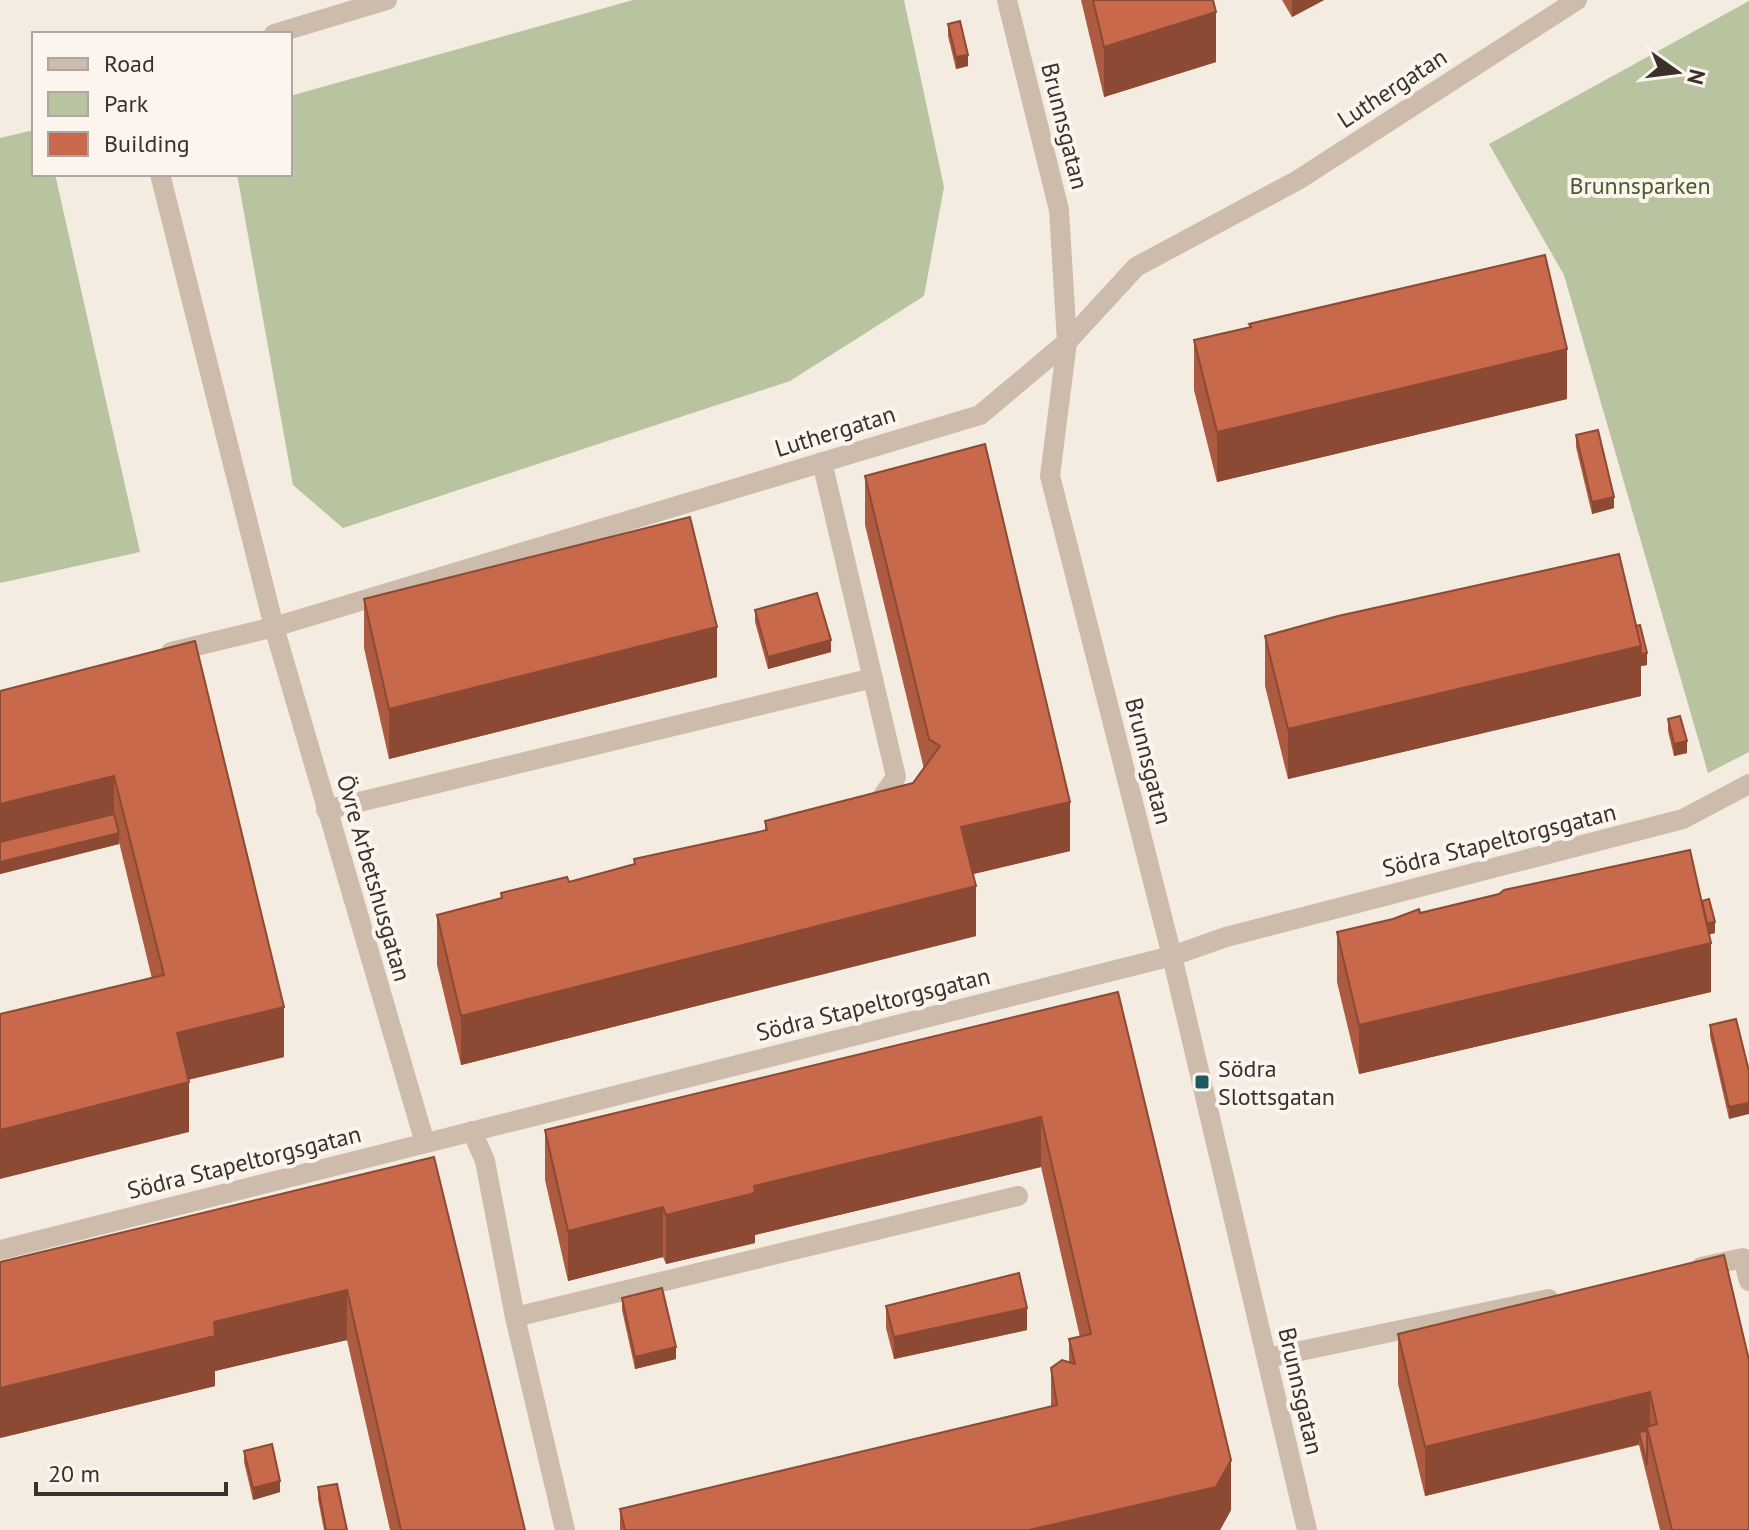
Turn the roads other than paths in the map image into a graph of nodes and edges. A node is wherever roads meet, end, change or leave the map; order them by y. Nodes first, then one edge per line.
1 (387, 0) edge
2 (1007, 0) edge
3 (1577, 0) edge
4 (281, 32) edge
5 (161, 176) edge
6 (1067, 342) junction
7 (822, 462) junction
8 (274, 627) junction
9 (152, 657) edge
10 (873, 678) junction
11 (1749, 784) edge
12 (849, 808) edge
13 (326, 810) junction
14 (1172, 956) junction
15 (472, 1131) junction
16 (425, 1143) junction
17 (1018, 1196) dead end
18 (0, 1250) edge
19 (1682, 1271) edge
20 (1749, 1281) edge
21 (1576, 1293) edge
22 (515, 1317) junction
23 (1267, 1358) junction
24 (565, 1530) edge
25 (1307, 1530) edge

1 - 4 street
2 - 6 street, Brunnsgatan
3 - 6 street, Luthergatan
5 - 8 street, Övre Arbetshusgatan
6 - 7 street, Luthergatan
6 - 14 street, Brunnsgatan
7 - 8 street, Luthergatan
7 - 10 street
8 - 9 street, Luthergatan
8 - 13 street, Övre Arbetshusgatan
10 - 12 street
10 - 13 street
11 - 14 street, Södra Stapeltorgsgatan
13 - 16 street, Övre Arbetshusgatan
14 - 15 street, Södra Stapeltorgsgatan
14 - 23 street, Brunnsgatan
15 - 16 street, Södra Stapeltorgsgatan
15 - 22 street
16 - 18 street, Södra Stapeltorgsgatan
17 - 22 street
19 - 20 street
21 - 23 street
22 - 24 street
23 - 25 street, Brunnsgatan

